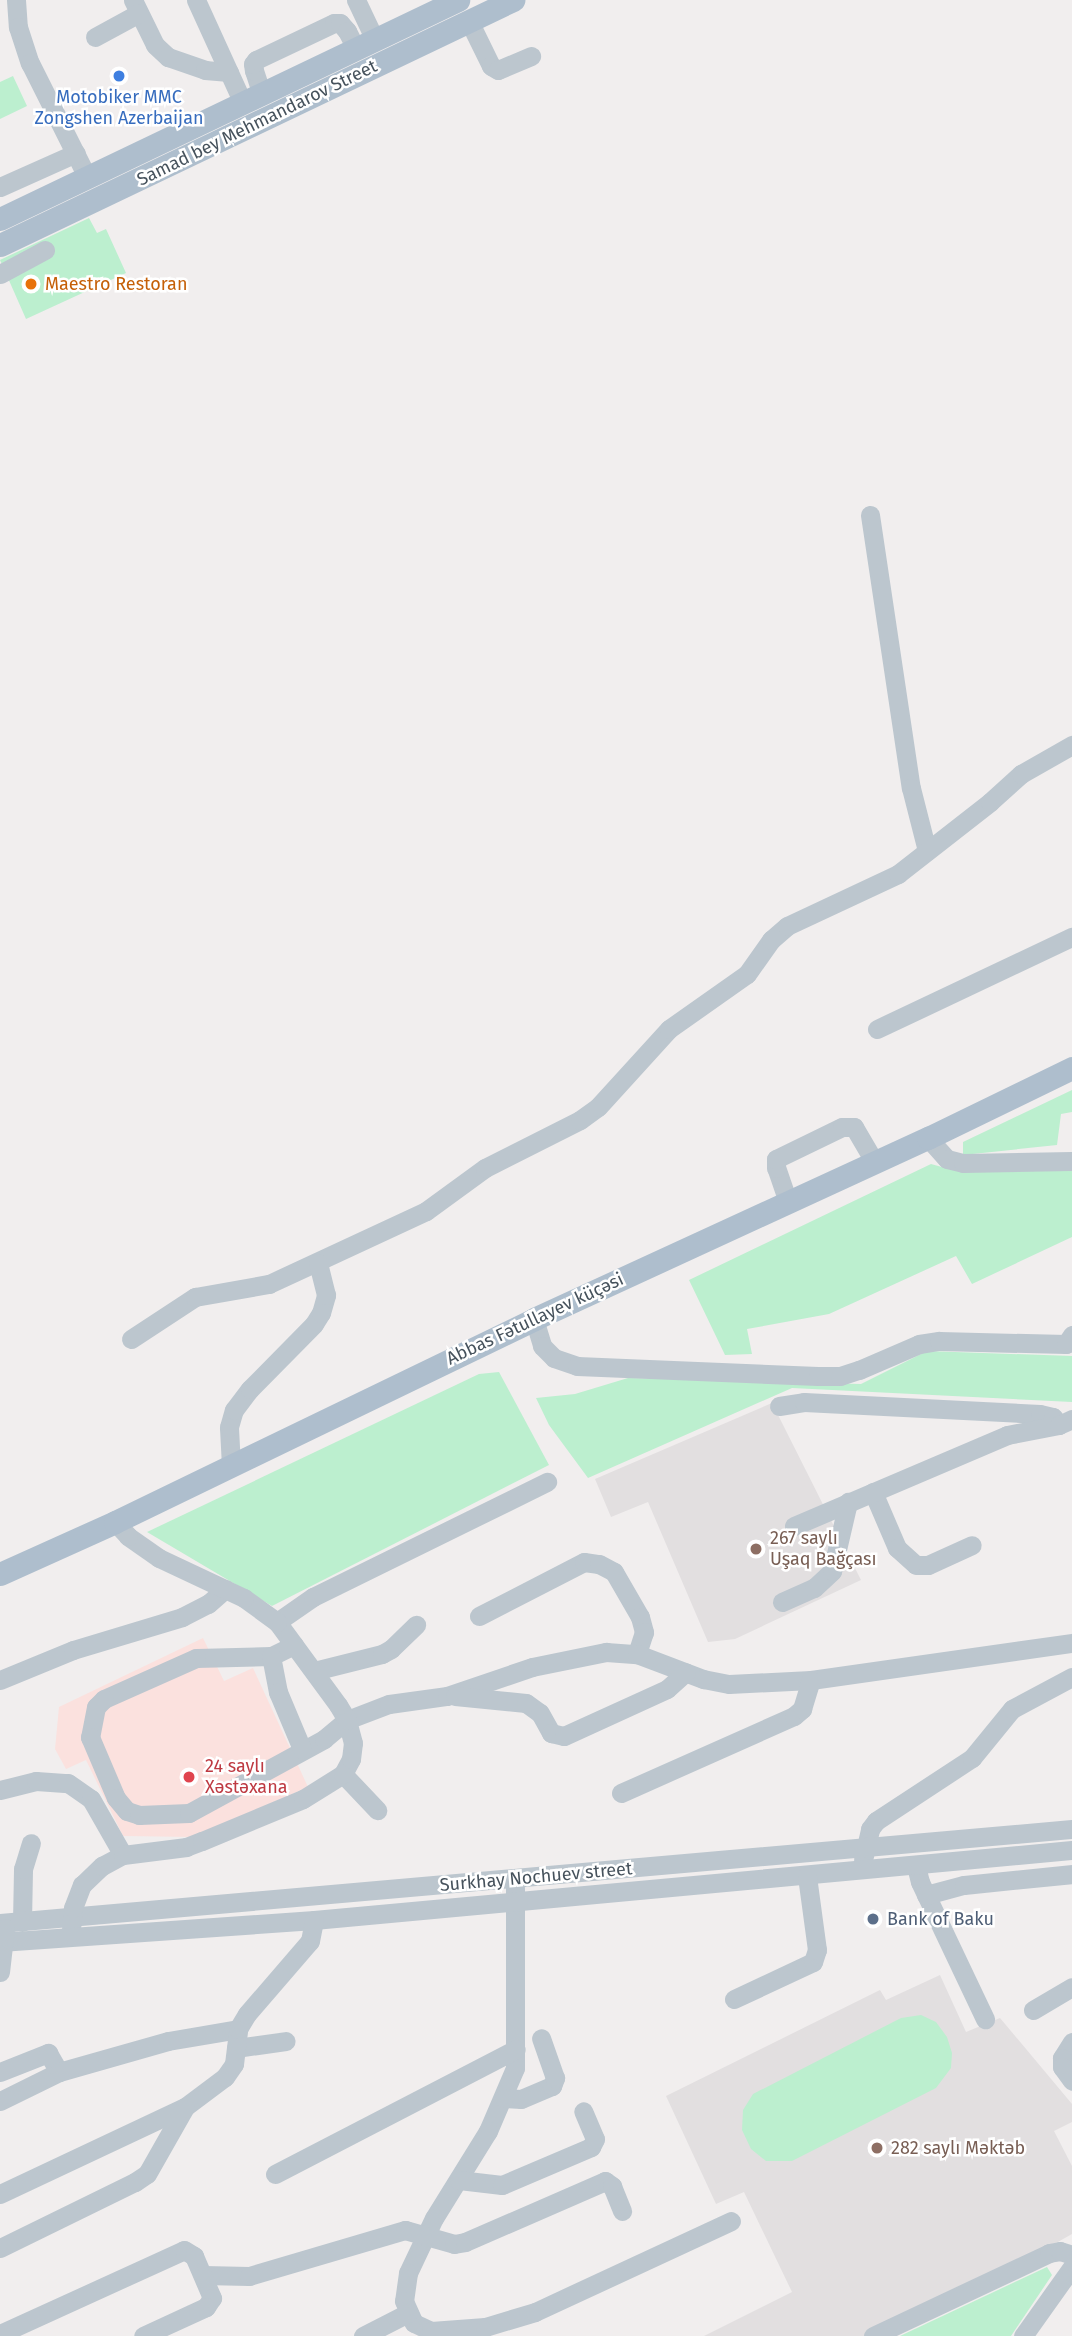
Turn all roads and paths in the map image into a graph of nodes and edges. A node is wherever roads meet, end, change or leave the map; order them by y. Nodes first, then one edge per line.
1 (16, 0) edge
2 (196, 0) edge
3 (356, 0) edge
4 (458, 0) edge
5 (513, 0) edge
6 (136, 7) edge
7 (469, 21) junction
8 (9, 29) edge
9 (95, 37) dead end
10 (366, 45) junction
11 (531, 56) dead end
12 (229, 72) junction
13 (253, 99) junction
14 (76, 153) junction
15 (86, 177) junction
16 (0, 187) edge
17 (0, 219) edge
18 (0, 246) edge
19 (45, 250) dead end
20 (0, 274) edge
21 (870, 515) dead end
22 (1072, 745) edge
23 (927, 851) junction
24 (1072, 936) edge
25 (877, 1029) dead end
26 (1072, 1068) edge
27 (928, 1138) junction
28 (1072, 1161) edge
29 (875, 1163) junction
30 (788, 1202) junction
31 (318, 1262) junction
32 (534, 1319) junction
33 (131, 1339) dead end
34 (1070, 1341) edge
35 (779, 1406) dead end
36 (1066, 1422) edge
37 (231, 1466) junction
38 (547, 1482) dead end
39 (873, 1492) junction
40 (848, 1503) junction
41 (115, 1522) junction
42 (793, 1526) dead end
43 (972, 1545) dead end
44 (0, 1574) edge
45 (225, 1589) junction
46 (782, 1602) dead end
47 (479, 1616) dead end
48 (277, 1622) junction
49 (416, 1625) dead end
50 (1072, 1643) edge
51 (294, 1645) junction
52 (637, 1654) junction
53 (271, 1656) junction
54 (314, 1671) junction
55 (686, 1672) junction
56 (1072, 1677) edge
57 (0, 1680) edge
58 (811, 1680) junction
59 (447, 1696) junction
60 (347, 1720) junction
61 (302, 1749) junction
62 (343, 1774) junction
63 (0, 1790) edge
64 (621, 1793) dead end
65 (377, 1810) dead end
66 (1072, 1829) edge
67 (31, 1843) dead end
68 (864, 1849) junction
69 (1072, 1850) edge
70 (123, 1855) junction
71 (916, 1867) junction
72 (862, 1871) junction
73 (1072, 1874) edge
74 (807, 1877) junction
75 (515, 1879) junction
76 (926, 1895) junction
77 (515, 1900) junction
78 (314, 1920) junction
79 (71, 1928) junction
80 (7, 1930) edge
81 (0, 1972) edge
82 (1072, 1987) edge
83 (734, 1999) dead end
84 (1033, 2010) dead end
85 (985, 2019) dead end
86 (541, 2038) dead end
87 (237, 2039) junction
88 (286, 2041) dead end
89 (1072, 2042) edge
90 (516, 2049) junction
91 (0, 2072) edge
92 (59, 2073) junction
93 (1072, 2081) edge
94 (504, 2098) junction
95 (0, 2101) edge
96 (186, 2108) junction
97 (583, 2111) dead end
98 (275, 2174) dead end
99 (458, 2180) junction
100 (0, 2194) edge
101 (622, 2211) dead end
102 (732, 2221) dead end
103 (427, 2235) junction
104 (0, 2248) edge
105 (1072, 2255) edge
106 (1072, 2267) edge
107 (203, 2275) junction
108 (408, 2314) junction
109 (0, 2334) edge
110 (143, 2336) edge
111 (363, 2336) edge
112 (873, 2336) edge
113 (1023, 2336) edge

1 - 8 street
2 - 12 street
3 - 10 street
4 - 10 main road, Samad bey Mehmandarov Street
5 - 7 main road, Samad bey Mehmandarov Street
6 - 9 street
6 - 12 street
7 - 11 street
7 - 18 main road, Samad bey Mehmandarov Street
8 - 14 street
10 - 13 main road, Samad bey Mehmandarov Street
10 - 13 street
12 - 13 street
13 - 15 main road, Samad bey Mehmandarov Street
14 - 15 street
14 - 16 street
15 - 17 main road, Samad bey Mehmandarov Street
19 - 20 street
21 - 23 street
22 - 23 street
23 - 31 street
24 - 25 street
26 - 27 main road, Abbas Fətullayev küçəsi
27 - 28 street
27 - 29 main road, Abbas Fətullayev küçəsi
29 - 30 main road, Abbas Fətullayev küçəsi
29 - 30 street
30 - 32 main road, Abbas Fətullayev küçəsi
31 - 33 street
31 - 37 street
32 - 34 street
32 - 37 main road, Abbas Fətullayev küçəsi
35 - 36 street
36 - 39 street
37 - 41 main road, Abbas Fətullayev küçəsi
38 - 48 street
39 - 40 street
39 - 43 street
40 - 42 street
40 - 46 street
41 - 44 main road, Abbas Fətullayev küçəsi
41 - 45 street
45 - 48 street
45 - 57 street
47 - 52 street
48 - 51 street
49 - 54 street
50 - 58 street
51 - 53 street
51 - 54 street
52 - 55 street
52 - 59 street
53 - 61 street
53 - 61 street
54 - 60 street
55 - 58 street
55 - 59 street
56 - 68 street
58 - 64 street
59 - 60 street
60 - 61 street
60 - 62 street
62 - 65 street
62 - 70 street
63 - 70 street
66 - 68 street, Surkhay Nochuev street
67 - 80 street
68 - 72 street
68 - 75 street, Surkhay Nochuev street
69 - 71 street, Surkhay Nochuev street
70 - 79 street
71 - 72 street, Surkhay Nochuev street
71 - 76 street
72 - 74 street, Surkhay Nochuev street
73 - 76 street
74 - 77 street, Surkhay Nochuev street
74 - 83 street
75 - 77 street
75 - 79 street, Surkhay Nochuev street
76 - 85 street
77 - 78 street, Surkhay Nochuev street
77 - 90 street
78 - 79 street, Surkhay Nochuev street
78 - 87 street
79 - 80 street, Surkhay Nochuev street
80 - 81 street
82 - 84 street
86 - 94 street
87 - 88 street
87 - 92 street
87 - 96 street
89 - 93 street
90 - 94 street
90 - 98 street
91 - 92 street
92 - 95 street
94 - 99 street
96 - 100 street
96 - 104 street
97 - 99 street
99 - 103 street
101 - 103 street
102 - 108 street
103 - 107 street
103 - 108 street
105 - 112 street
106 - 113 street
107 - 109 street
107 - 110 street
108 - 111 street

